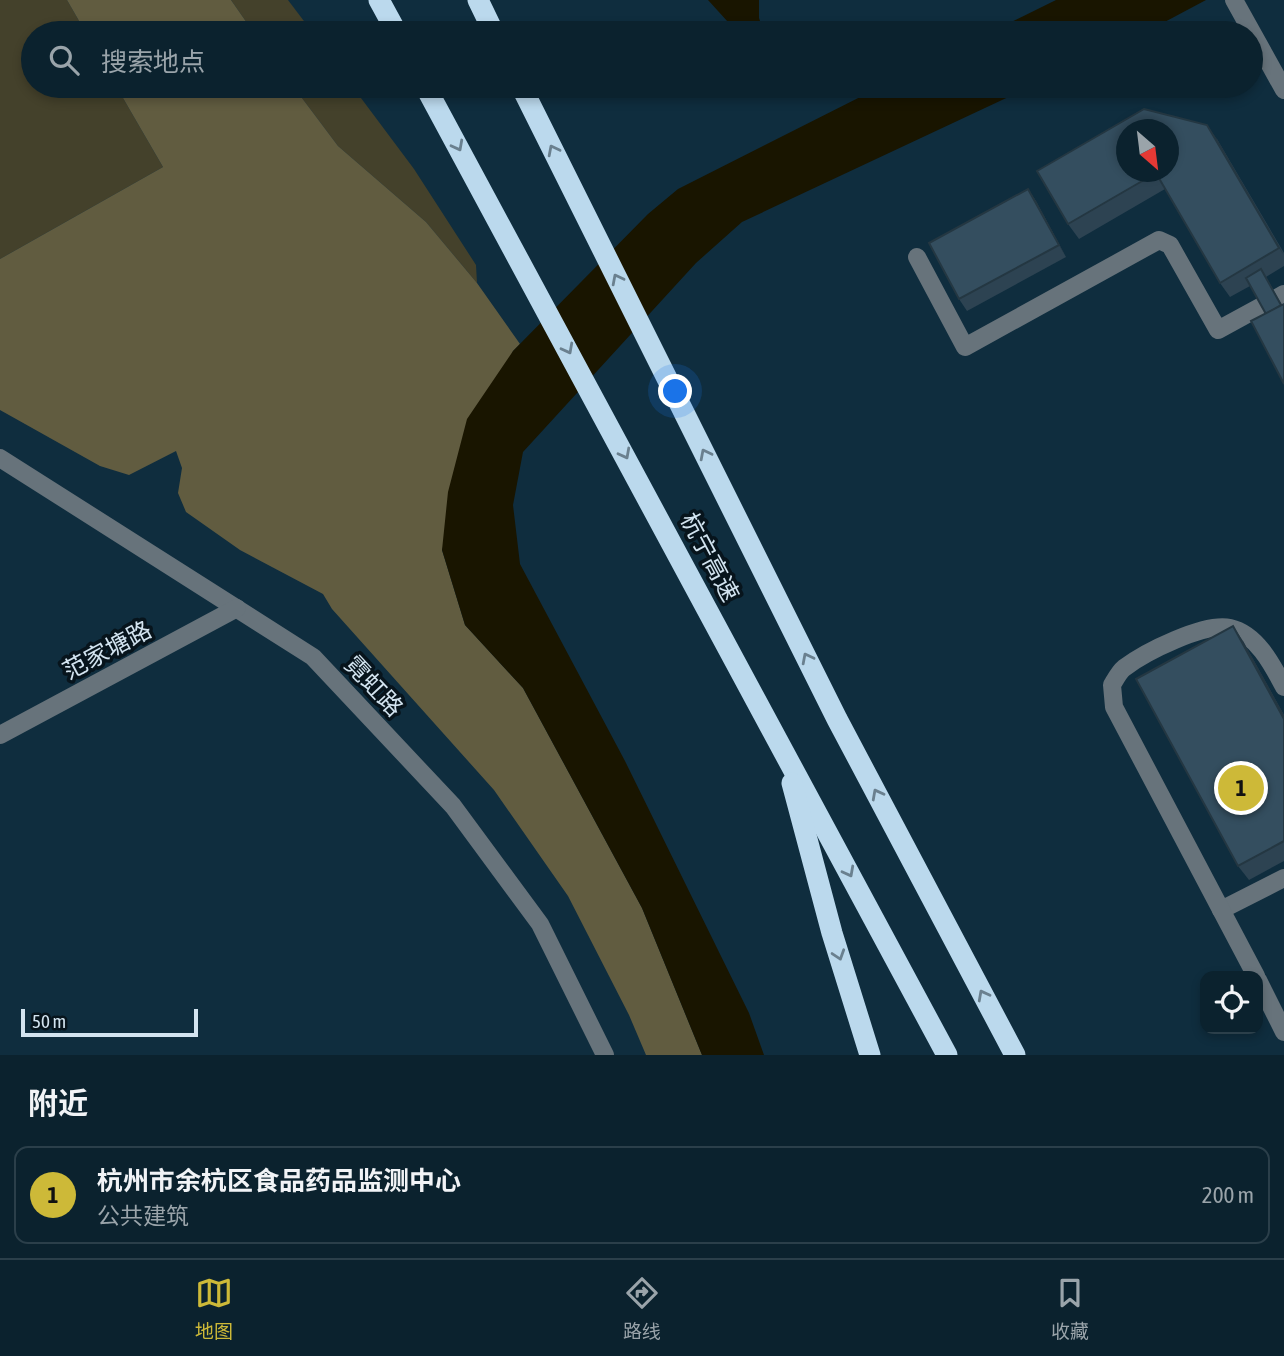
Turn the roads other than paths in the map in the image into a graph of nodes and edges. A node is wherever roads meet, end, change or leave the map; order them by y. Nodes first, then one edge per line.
1 (379, 0) edge
2 (478, 0) edge
3 (1234, 0) edge
4 (390, 21) edge
5 (488, 21) edge
6 (1246, 21) edge
7 (1263, 52) edge
8 (1284, 90) edge
9 (432, 98) edge
10 (527, 98) edge
11 (917, 257) dead end
12 (1284, 294) edge
13 (0, 458) edge
14 (237, 608) junction
15 (1284, 687) edge
16 (0, 735) edge
17 (783, 747) junction
18 (1284, 878) edge
19 (1222, 910) junction
20 (1253, 971) edge
21 (1263, 990) edge
22 (1284, 1032) edge
23 (605, 1055) edge
24 (870, 1055) edge
25 (947, 1055) edge
26 (1015, 1055) edge

1 - 4 highway
2 - 5 highway
3 - 6 street
7 - 8 street
9 -> 17 highway, 杭宁高速
26 -> 10 highway, 杭宁高速
11 - 12 street
13 - 14 street, 霓虹路
14 - 16 street, 范家塘路
14 - 23 street, 霓虹路
15 - 19 street
17 -> 24 highway
17 -> 25 highway, 杭宁高速
18 - 19 street
19 - 20 street
21 - 22 street

